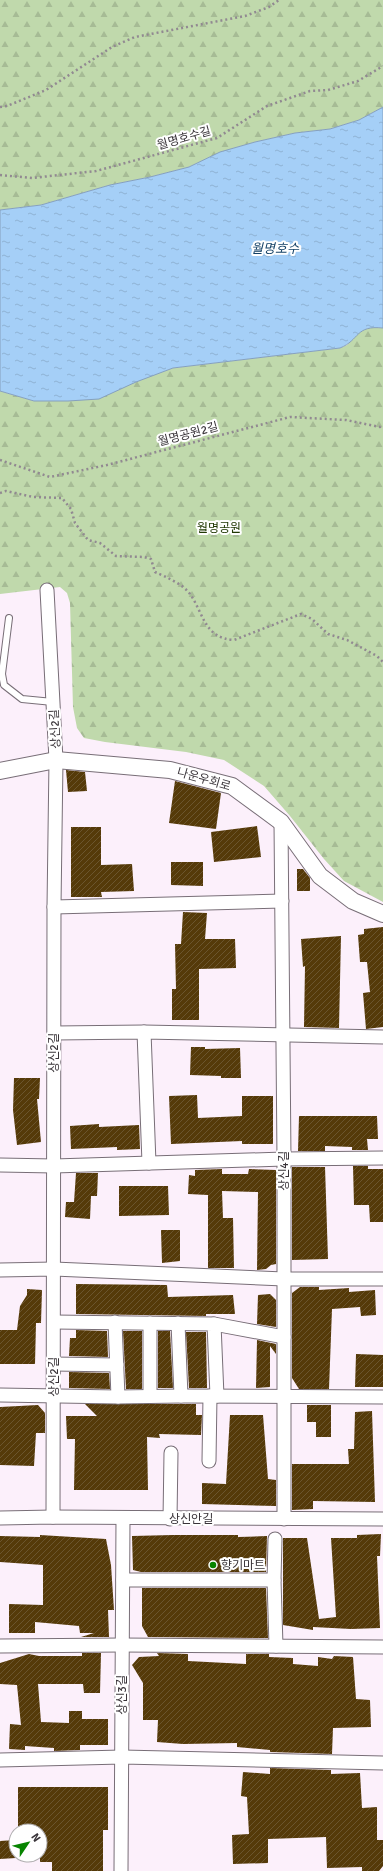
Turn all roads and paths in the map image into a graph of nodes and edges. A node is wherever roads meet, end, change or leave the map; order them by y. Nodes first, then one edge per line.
1 (279, 0) edge
2 (383, 66) edge
3 (0, 107) edge
4 (0, 175) edge
5 (383, 425) edge
6 (0, 460) edge
7 (0, 493) edge
8 (48, 590) dead end
9 (9, 618) dead end
10 (383, 662) edge
11 (53, 702) junction
12 (56, 760) junction
13 (0, 771) edge
14 (281, 822) junction
15 (282, 901) junction
16 (54, 907) junction
17 (383, 914) edge
18 (144, 1032) junction
19 (54, 1033) junction
20 (282, 1035) junction
21 (383, 1037) edge
22 (383, 1158) edge
23 (284, 1159) junction
24 (149, 1163) junction
25 (0, 1165) edge
26 (54, 1166) junction
27 (54, 1269) junction
28 (0, 1270) edge
29 (284, 1279) junction
30 (383, 1279) edge
31 (54, 1322) junction
32 (115, 1322) junction
33 (150, 1323) junction
34 (178, 1323) junction
35 (214, 1324) junction
36 (284, 1337) junction
37 (54, 1364) junction
38 (117, 1365) junction
39 (0, 1395) edge
40 (53, 1395) junction
41 (150, 1396) junction
42 (181, 1396) junction
43 (213, 1396) junction
44 (284, 1396) junction
45 (118, 1397) junction
46 (383, 1397) edge
47 (171, 1453) dead end
48 (209, 1461) dead end
49 (53, 1517) junction
50 (0, 1518) edge
51 (123, 1518) junction
52 (170, 1519) junction
53 (284, 1519) junction
54 (383, 1519) edge
55 (275, 1539) dead end
56 (123, 1580) junction
57 (274, 1580) junction
58 (122, 1645) junction
59 (0, 1646) edge
60 (276, 1646) junction
61 (383, 1646) edge
62 (122, 1757) junction
63 (0, 1760) edge
64 (383, 1763) edge
65 (121, 1871) edge

1 - 3 path
2 - 4 path, 월명호수길
5 - 6 path, 월명공원2길
7 - 10 path
8 - 11 street, 상신2길
9 - 11 lane
11 - 12 street, 상신2길
12 - 13 street, 나운우회로
12 - 14 street, 나운우회로
12 - 16 street, 상신2길
14 - 15 street, 상신4길
14 - 17 street, 나운우회로
15 - 16 street
15 - 20 street, 상신4길
16 - 19 street, 상신2길
18 - 19 street
18 - 20 street
18 - 24 street
19 - 26 street, 상신2길
20 - 21 street
20 - 23 street, 상신4길
22 - 23 street
23 - 24 street
23 - 29 street, 상신4길
24 - 26 street
25 - 26 street
26 - 27 street, 상신2길
27 - 28 street
27 - 29 street
27 - 31 street, 상신2길
29 - 30 street
29 - 36 street, 상신4길
31 - 32 street
31 - 37 street, 상신2길
32 - 33 street
32 - 38 street
33 - 34 street
33 - 41 street
34 - 35 street
34 - 42 street
35 - 36 street
35 - 43 street
36 - 44 street, 상신4길
37 - 38 street
37 - 40 street, 상신2길
38 - 45 street
39 - 40 street
40 - 45 street
40 - 49 street, 상신2길
41 - 42 street
41 - 45 street
42 - 43 street
43 - 44 street
43 - 48 street
44 - 46 street
44 - 53 street, 상신4길
47 - 52 street
49 - 50 street, 상신안길
49 - 51 street, 상신안길
51 - 52 street, 상신안길
51 - 56 street, 상신3길
52 - 53 street, 상신안길
53 - 54 street, 상신안길
55 - 57 street
56 - 57 street
56 - 58 street, 상신3길
57 - 60 street
58 - 59 street
58 - 60 street
58 - 62 street, 상신3길
60 - 61 street
62 - 63 street
62 - 64 street
62 - 65 street, 상신3길

